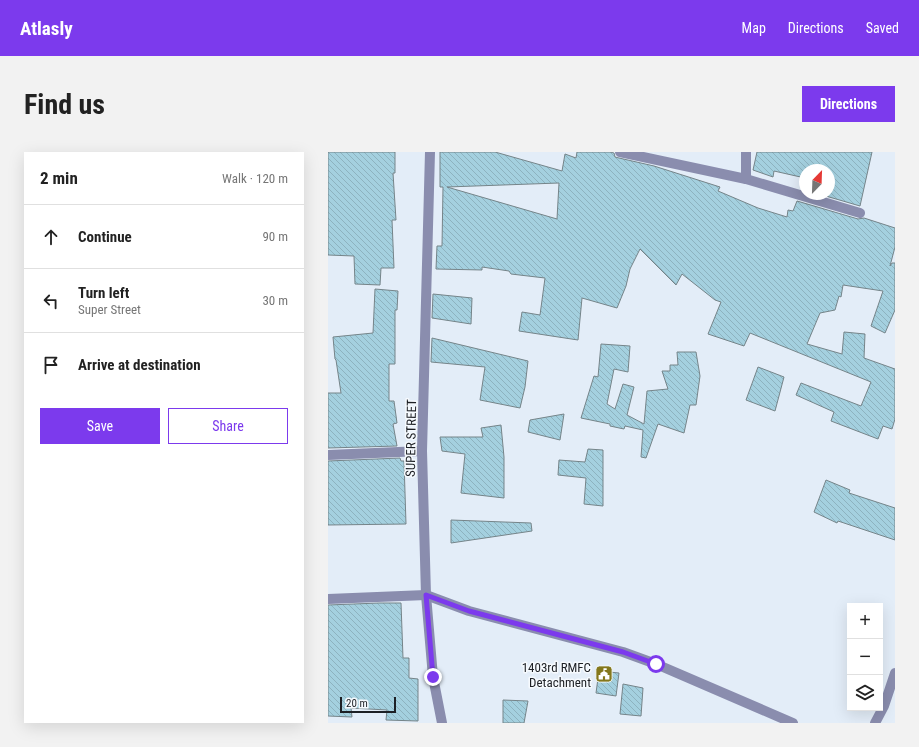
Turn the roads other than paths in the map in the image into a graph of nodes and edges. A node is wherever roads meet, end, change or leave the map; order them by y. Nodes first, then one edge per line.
1 (430, 152) edge
2 (620, 152) edge
3 (746, 152) edge
4 (746, 179) junction
5 (860, 213) dead end
6 (422, 451) junction
7 (328, 454) edge
8 (426, 595) junction
9 (328, 599) edge
10 (895, 673) edge
11 (442, 723) edge
12 (794, 723) edge
13 (875, 723) edge

1 - 6 street, SUPER STREET
2 - 4 street
3 - 4 street
4 - 5 street
6 - 7 street
6 - 8 street, SUPER STREET
8 - 9 street
8 - 11 street, SUPER STREET
8 - 12 street
10 - 13 street

